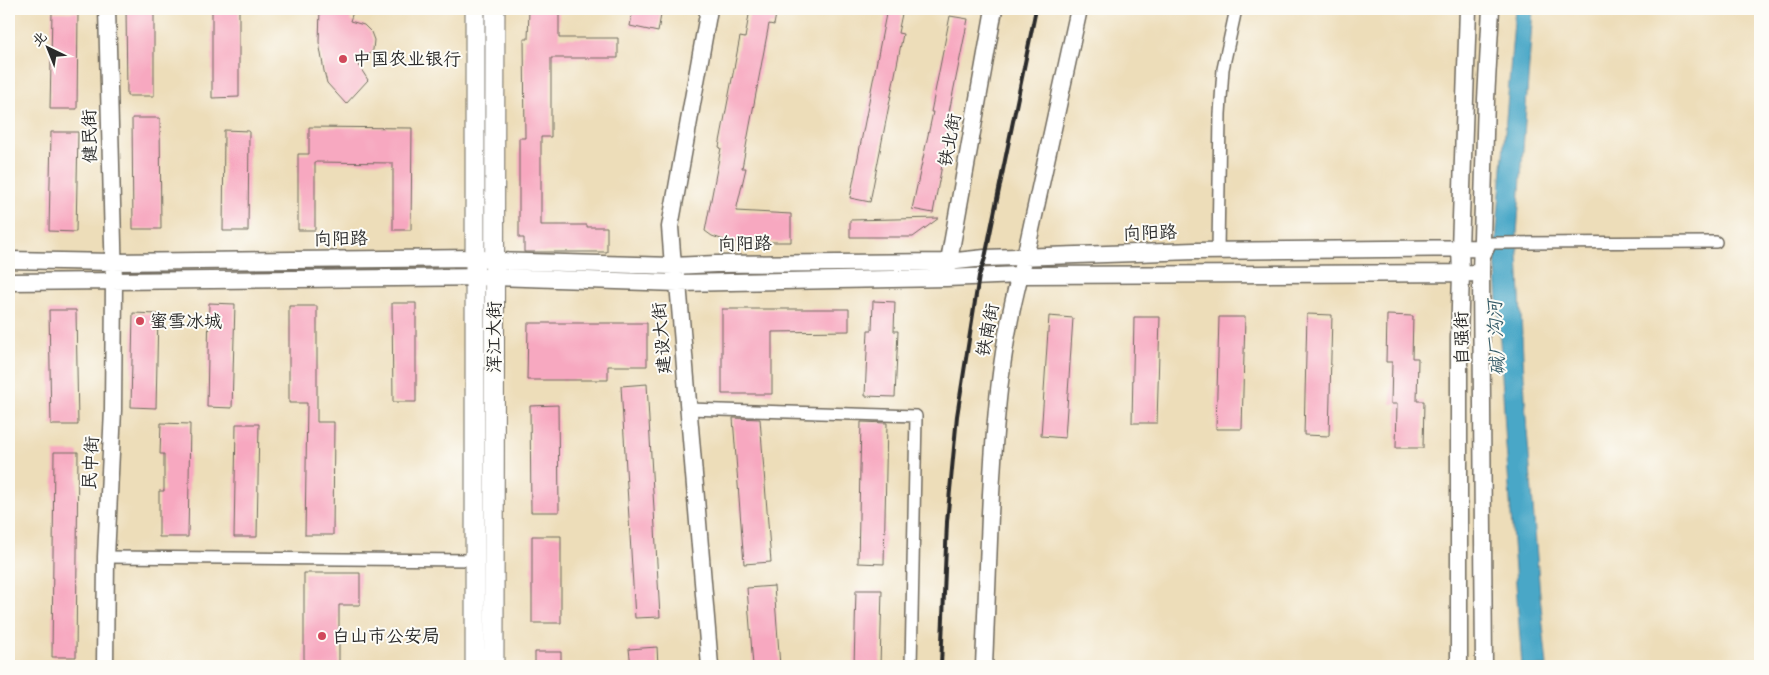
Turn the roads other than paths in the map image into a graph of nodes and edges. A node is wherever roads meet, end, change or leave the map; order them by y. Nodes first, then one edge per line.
1 (107, 9) edge
2 (475, 9) edge
3 (495, 9) edge
4 (709, 9) edge
5 (994, 9) edge
6 (1079, 9) edge
7 (1236, 9) edge
8 (1468, 9) edge
9 (1491, 9) edge
10 (1716, 242) dead end
11 (1460, 248) junction
12 (1218, 251) junction
13 (1484, 256) junction
14 (1025, 257) junction
15 (476, 258) junction
16 (9, 260) edge
17 (113, 262) junction
18 (948, 262) junction
19 (674, 266) junction
20 (488, 272) junction
21 (1461, 274) junction
22 (1020, 275) junction
23 (946, 278) junction
24 (9, 282) edge
25 (114, 282) junction
26 (678, 283) junction
27 (688, 409) junction
28 (106, 557) junction
29 (475, 560) junction
30 (105, 666) edge
31 (475, 666) edge
32 (494, 666) edge
33 (710, 666) edge
34 (911, 666) edge
35 (984, 666) edge
36 (1459, 666) edge
37 (1484, 666) edge

1 - 17 main road, 健民街
2 - 15 main road, 浑江大街
3 - 20 main road, 浑江大街
4 - 19 main road, 建设大街
5 - 18 main road, 铁北街
6 - 14 main road, 铁南街
7 - 12 street
8 - 11 main road, 自强街
9 - 13 main road, 自强街
10 - 13 street
11 - 12 main road, 向阳路
11 - 13 main road, 向阳路
11 - 21 main road, 自强街
12 - 14 main road, 向阳路
13 - 21 main road, 向阳路
13 - 37 main road, 自强街
14 - 18 main road, 向阳路
14 - 22 main road, 铁南街
15 - 17 main road, 向阳路
15 - 20 main road, 浑江大街
16 - 17 main road, 向阳路
17 - 25 main road, 民中街
18 - 19 main road, 向阳路
18 - 23 main road, 铁北街
19 - 20 main road, 向阳路
19 - 26 main road, 建设大街
20 - 25 main road, 向阳路
20 - 26 main road, 向阳路
20 - 29 main road, 浑江大街
20 - 32 main road, 浑江大街
21 - 22 main road, 向阳路
21 - 36 main road, 自强街
22 - 23 main road, 向阳路
22 - 35 main road, 铁南街
23 - 26 main road, 向阳路
24 - 25 main road, 向阳路
25 - 28 main road, 民中街
26 - 27 main road, 建设大街
27 - 33 main road, 建设大街
27 - 34 street
28 - 29 street
28 - 30 main road, 民中街
29 - 31 main road, 浑江大街

